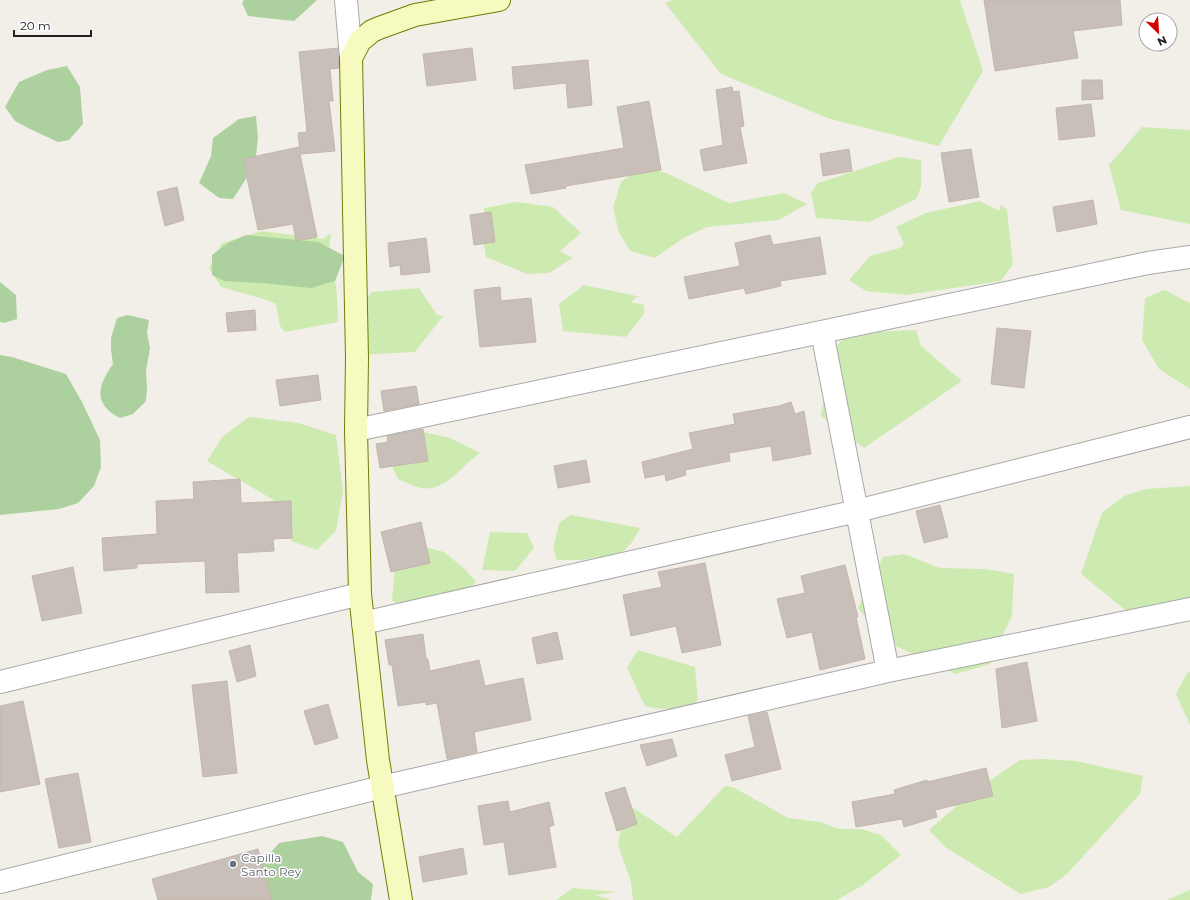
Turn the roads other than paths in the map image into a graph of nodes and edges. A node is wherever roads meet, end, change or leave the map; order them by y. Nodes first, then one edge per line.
1 (346, 0) edge
2 (499, 0) edge
3 (351, 58) junction
4 (1190, 257) edge
5 (822, 332) junction
6 (1190, 427) edge
7 (356, 430) junction
8 (857, 511) junction
9 (360, 594) junction
10 (1190, 609) edge
11 (363, 623) junction
12 (888, 671) junction
13 (0, 682) edge
14 (382, 787) junction
15 (0, 882) edge
16 (400, 900) edge

1 - 3 street
2 - 3 main road
3 - 7 main road
4 - 5 street
5 - 7 street
5 - 8 street
6 - 8 street
7 - 9 main road
8 - 11 street
8 - 12 street
9 - 11 main road
9 - 13 street
10 - 12 street
11 - 14 main road
12 - 14 street
14 - 15 street
14 - 16 main road

